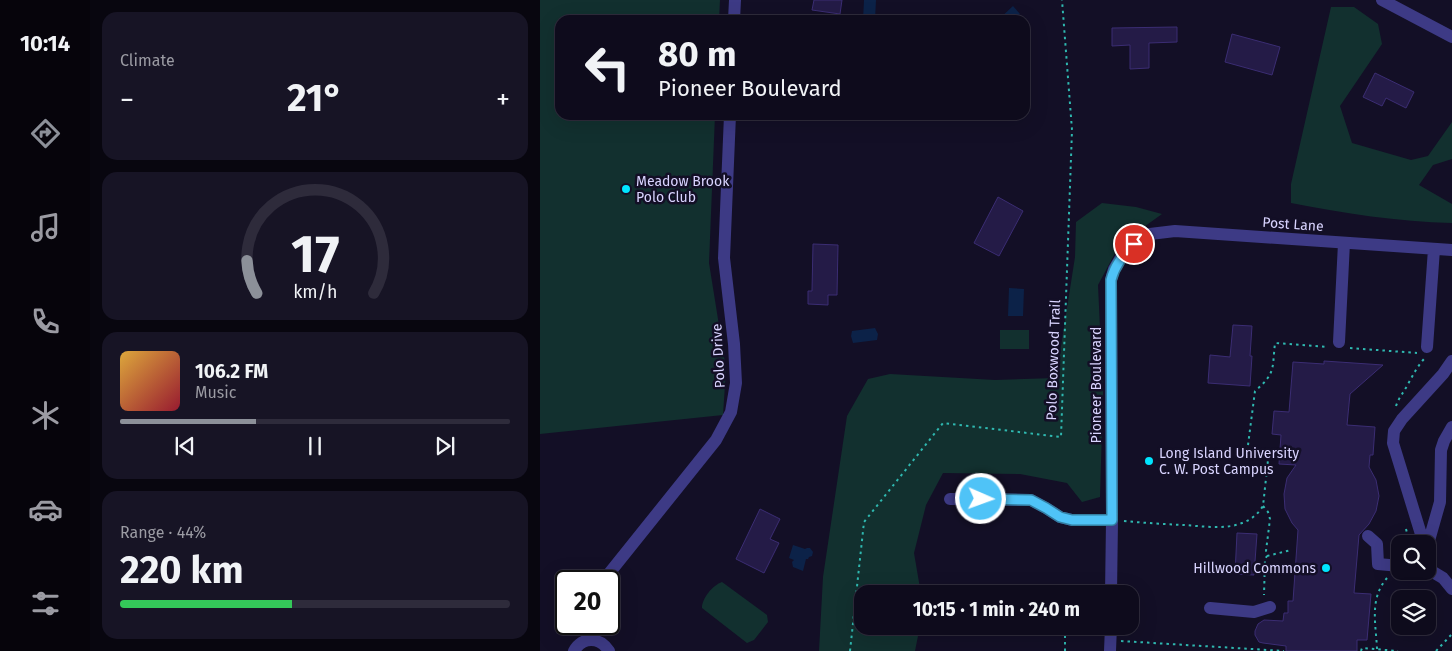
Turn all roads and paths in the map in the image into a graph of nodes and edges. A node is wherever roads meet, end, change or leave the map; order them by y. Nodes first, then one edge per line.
1 (735, 0) edge
2 (1062, 0) edge
3 (1382, 0) edge
4 (734, 15) edge
5 (1452, 37) edge
6 (730, 120) edge
7 (1344, 242) junction
8 (1134, 244) joint
9 (1434, 249) junction
10 (1452, 250) edge
11 (1338, 346) junction
12 (1425, 351) junction
13 (1452, 361) edge
14 (1396, 408) dead end
15 (1452, 427) edge
16 (1248, 445) dead end
17 (1268, 460) dead end
18 (950, 499) dead end
19 (1263, 506) junction
20 (1112, 520) junction
21 (1423, 535) edge
22 (1429, 535) edge
23 (1368, 536) dead end
24 (1291, 550) dead end
25 (1267, 556) junction
26 (1391, 565) edge
27 (612, 570) edge
28 (1391, 574) edge
29 (1436, 574) edge
30 (1111, 585) edge
31 (1452, 590) edge
32 (1267, 601) joint
33 (1210, 608) dead end
34 (1452, 634) edge
35 (593, 635) edge
36 (1065, 635) edge
37 (1111, 635) edge
38 (1120, 635) edge
39 (593, 640) junction
40 (1378, 650) junction
41 (574, 651) edge
42 (609, 651) edge
43 (850, 651) edge
44 (1065, 651) edge
45 (1110, 651) edge
46 (1284, 651) edge
47 (1361, 651) edge
48 (1398, 651) edge
49 (1436, 651) edge

1 - 4 street
2 - 43 path, Polo Boxwood Trail
3 - 5 street
6 - 27 street, Polo Drive
7 - 8 street, Post Lane
7 - 9 street, Post Lane
7 - 11 street
8 - 20 street, Pioneer Boulevard
9 - 10 street, Post Lane
9 - 12 street
11 - 12 path
11 - 16 path
12 - 14 path
13 - 21 street
15 - 22 street
17 - 19 path
18 - 20 street
19 - 20 path
19 - 25 path
20 - 30 street, Pioneer Boulevard
23 - 26 street
24 - 25 path
25 - 32 path
28 - 40 path
29 - 31 street
32 - 33 street
34 - 49 path
35 - 39 street
36 - 44 path
37 - 45 street
38 - 46 path
39 - 41 street
39 - 42 street
40 - 47 path
40 - 48 path

